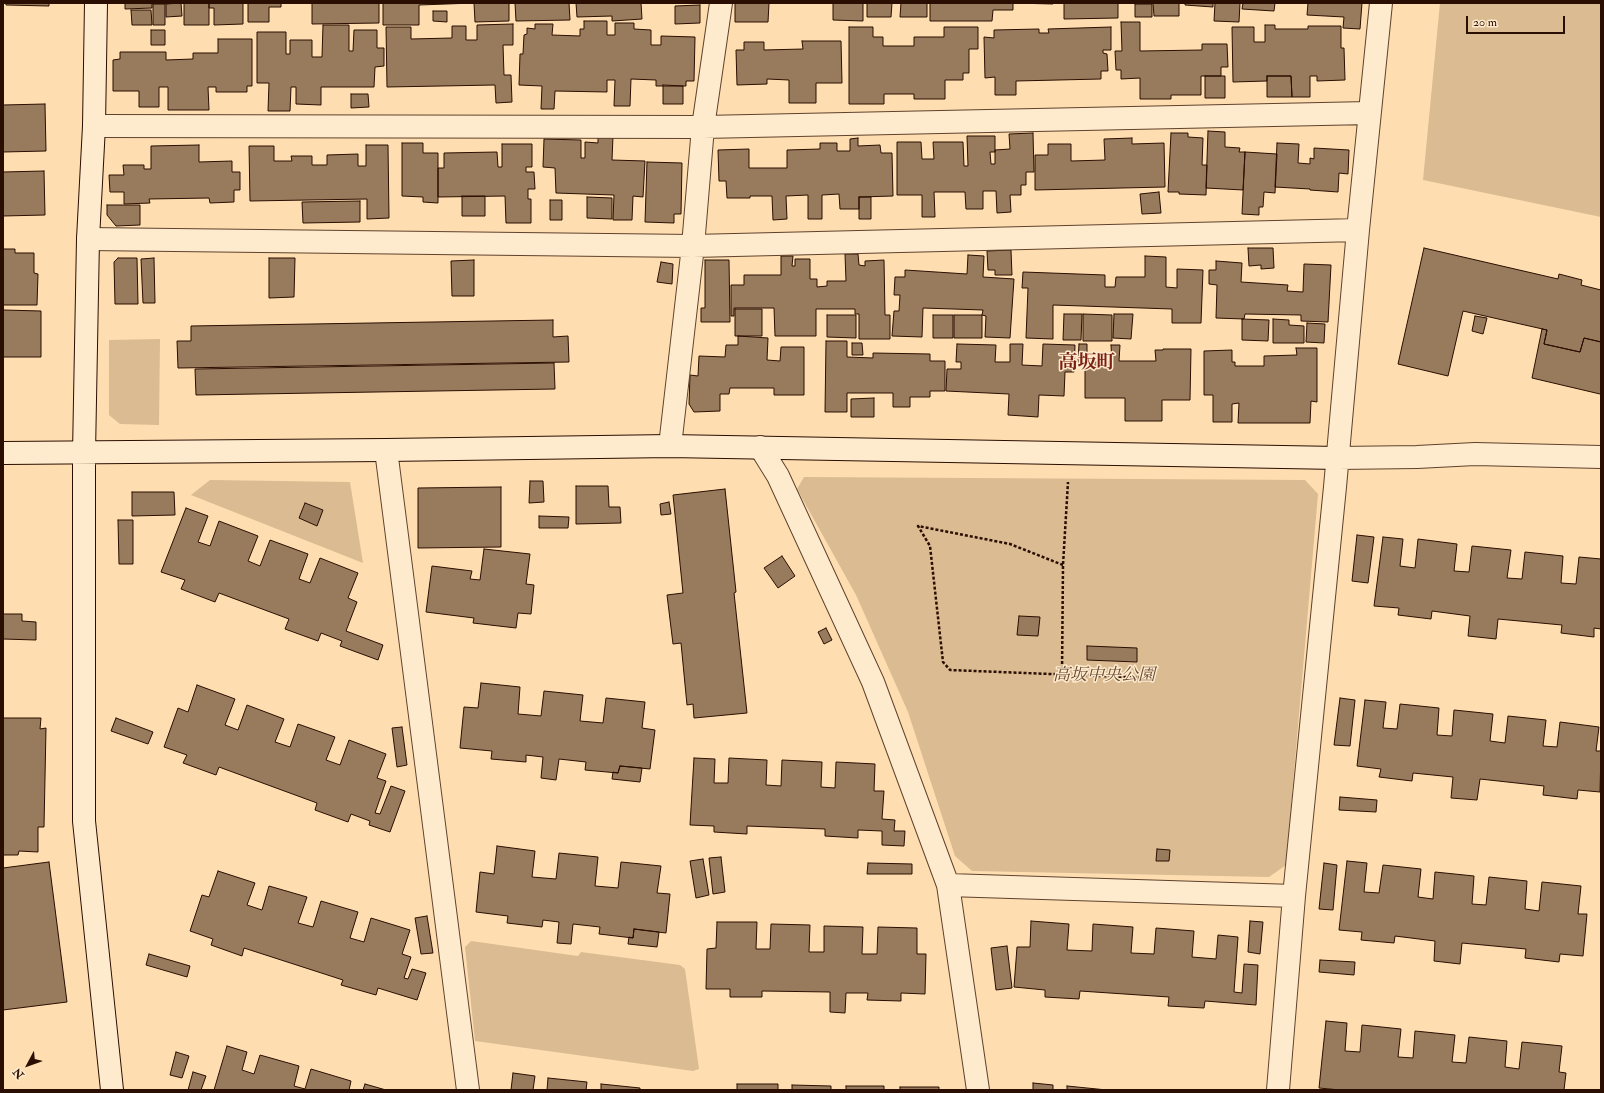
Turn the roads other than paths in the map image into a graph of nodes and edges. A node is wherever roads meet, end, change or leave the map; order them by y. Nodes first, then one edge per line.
1 (96, 3) edge
2 (721, 3) edge
3 (1381, 3) edge
4 (1369, 113) junction
5 (94, 126) junction
6 (703, 127) junction
7 (1358, 230) junction
8 (88, 239) junction
9 (693, 246) junction
10 (670, 446) junction
11 (760, 447) junction
12 (386, 450) junction
13 (3, 453) edge
14 (84, 453) junction
15 (1601, 457) edge
16 (1338, 458) junction
17 (948, 885) junction
18 (1294, 896) junction
19 (112, 1090) edge
20 (468, 1090) edge
21 (978, 1090) edge
22 (1278, 1090) edge

1 - 5 street
2 - 6 street
3 - 4 street
4 - 6 street
4 - 7 street
5 - 6 street
5 - 8 street
6 - 9 street
7 - 9 street
7 - 16 street
8 - 9 street
8 - 14 street
9 - 10 street
10 - 11 street
10 - 12 street
11 - 16 street
11 - 17 street
12 - 14 street
12 - 20 street
13 - 14 street
14 - 19 street
15 - 16 street
16 - 18 street
17 - 18 street
17 - 21 street
18 - 22 street

